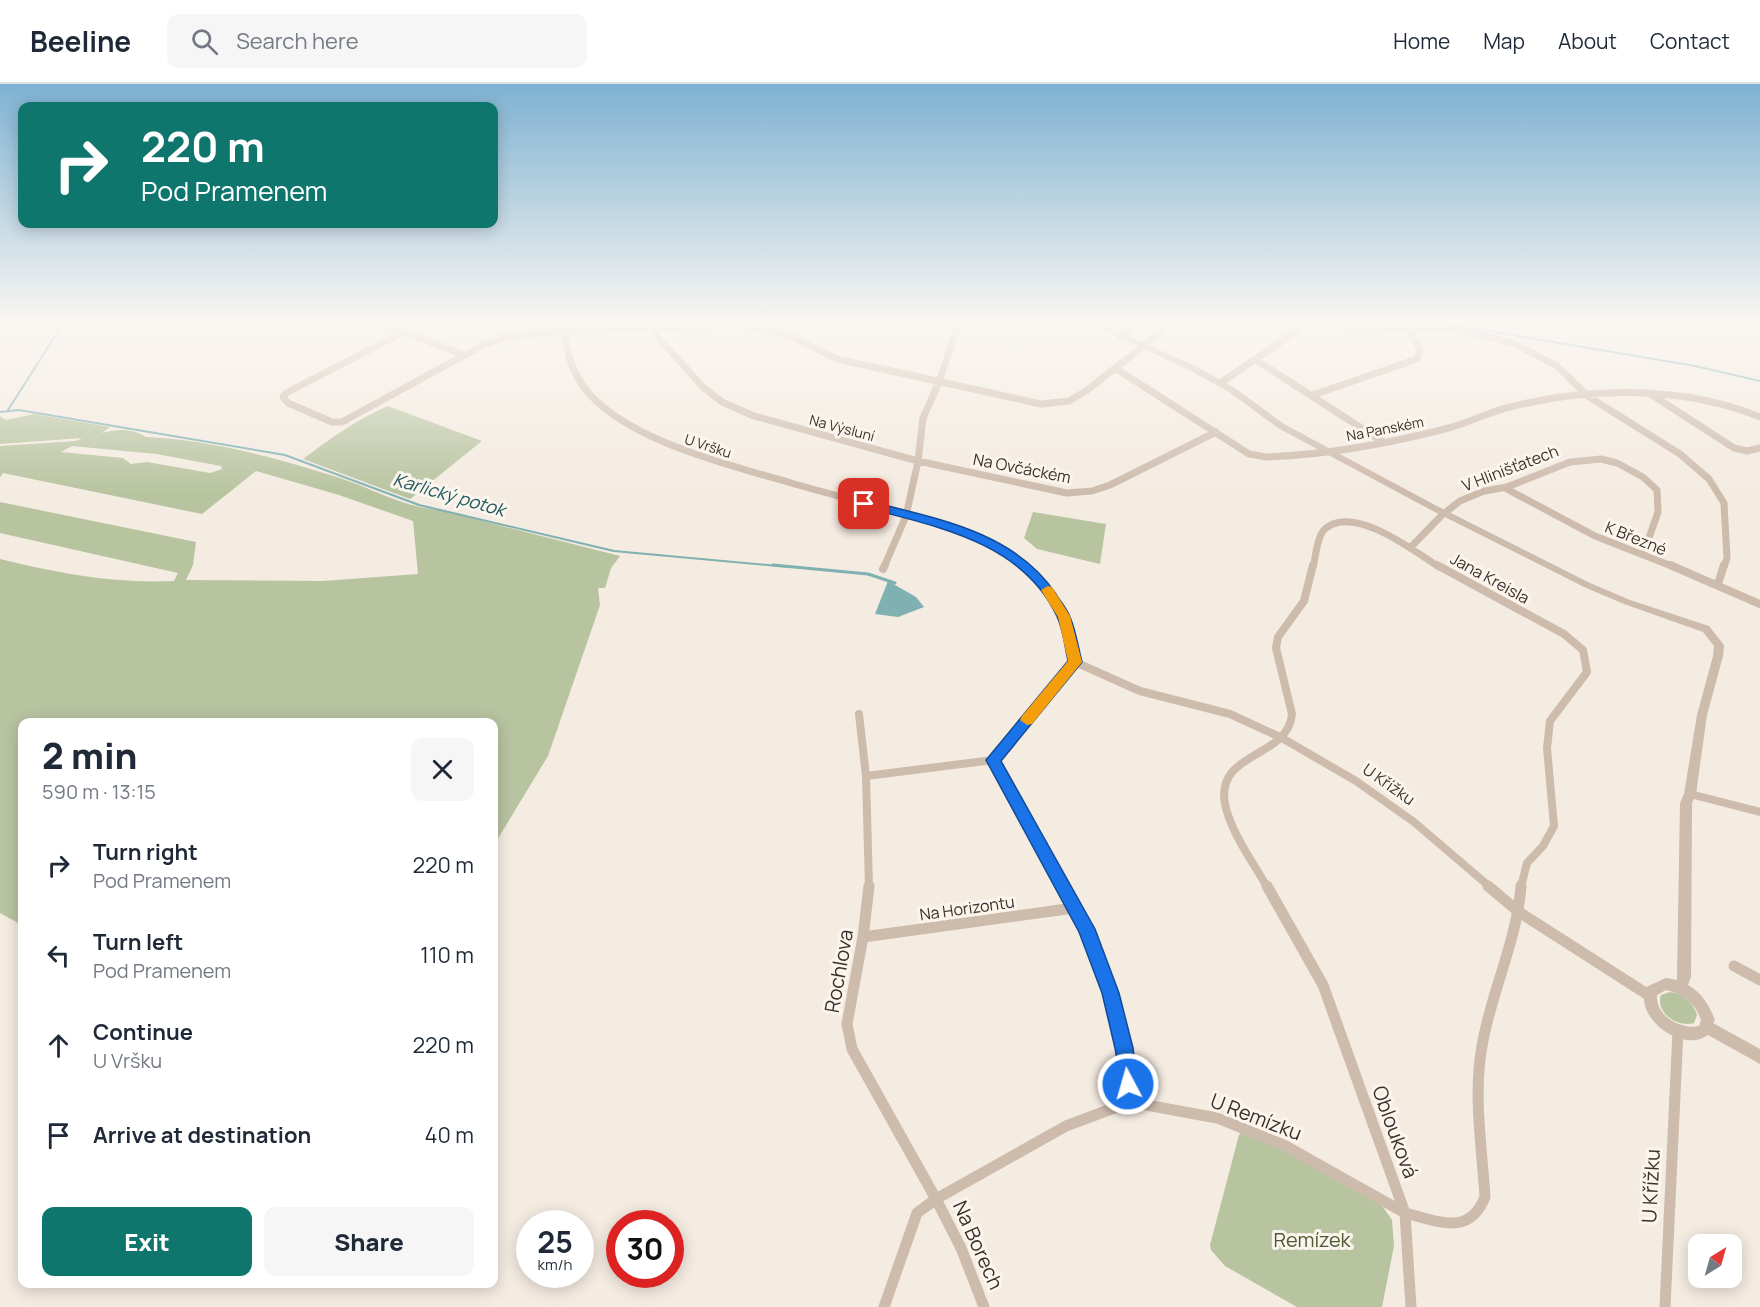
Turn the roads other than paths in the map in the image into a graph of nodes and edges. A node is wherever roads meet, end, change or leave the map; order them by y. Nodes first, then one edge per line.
1 (313, 379) edge
2 (420, 379) edge
3 (579, 379) edge
4 (696, 379) edge
5 (926, 379) edge
6 (940, 379) edge
7 (1100, 379) edge
8 (1132, 379) edge
9 (1212, 379) edge
10 (1226, 379) edge
11 (1287, 379) edge
12 (1359, 379) edge
13 (1570, 379) edge
14 (939, 382) junction
15 (1220, 383) junction
16 (1650, 393) junction
17 (1313, 395) junction
18 (1589, 397) junction
19 (1760, 417) edge
20 (1216, 432) junction
21 (1383, 442) junction
22 (1760, 448) edge
23 (1325, 450) junction
24 (918, 460) junction
25 (1505, 488) junction
26 (1443, 513) junction
27 (906, 516) junction
28 (1410, 548) junction
29 (1643, 555) junction
30 (884, 569) dead end
31 (1718, 584) junction
32 (1760, 604) edge
33 (1075, 662) junction
34 (859, 714) dead end
35 (1282, 738) junction
36 (993, 760) junction
37 (866, 776) junction
38 (1690, 794) junction
39 (1759, 815) edge
40 (1074, 908) junction
41 (1519, 912) junction
42 (863, 938) junction
43 (1734, 966) dead end
44 (1760, 980) edge
45 (1681, 988) junction
46 (1650, 996) junction
47 (1707, 1027) junction
48 (1678, 1031) junction
49 (1760, 1057) edge
50 (1130, 1102) junction
51 (936, 1199) junction
52 (1405, 1212) junction
53 (884, 1307) edge
54 (984, 1307) edge
55 (1411, 1307) edge
56 (1665, 1307) edge

1 - 2 street
3 - 27 street, U Vršku
4 - 24 street, Na Výsluní
5 - 14 street
6 - 14 street
7 - 14 street
8 - 20 street, Na Panském
9 - 15 street
10 - 15 street
11 - 17 street
12 - 17 street
13 - 18 street
14 - 24 street
15 - 23 street
16 - 18 street
16 - 19 street
16 - 22 street
17 - 21 street
18 - 21 street, Na Panském
18 - 31 street
20 - 23 street, Na Panském
20 - 24 street, Na Ovčáckém
21 - 23 street, Na Panském
23 - 26 street
24 - 27 street
25 - 26 street, V Hlinišťatech
25 - 29 street, K Březné
25 - 29 street, V Hlinišťatech
26 - 28 street, V Hlinišťatech
26 - 38 street
27 - 30 street
27 - 33 street, U Vršku
28 - 35 street, Jana Kreisla
28 - 41 street, Jana Kreisla
29 - 31 street, K Březné
31 - 32 street, K Březné
33 - 35 street, U Křížku
33 - 36 street
34 - 37 street, Rochlova
35 - 41 street, U Křížku
35 - 52 street, Oblouková
36 - 37 street
36 - 40 street
37 - 42 street, Rochlova
38 - 39 street
38 - 45 street
40 - 42 street, Na Horizontu
40 - 50 street
41 - 46 street, U Křížku
41 - 52 street
42 - 51 street, Rochlova
43 - 44 street
45 - 46 street
45 - 47 street
46 - 48 street
47 - 48 street
47 - 49 street
48 - 56 street, U Křížku
50 - 51 street
50 - 52 street, U Remízku
51 - 53 street
51 - 54 street, Na Borech
52 - 55 street

